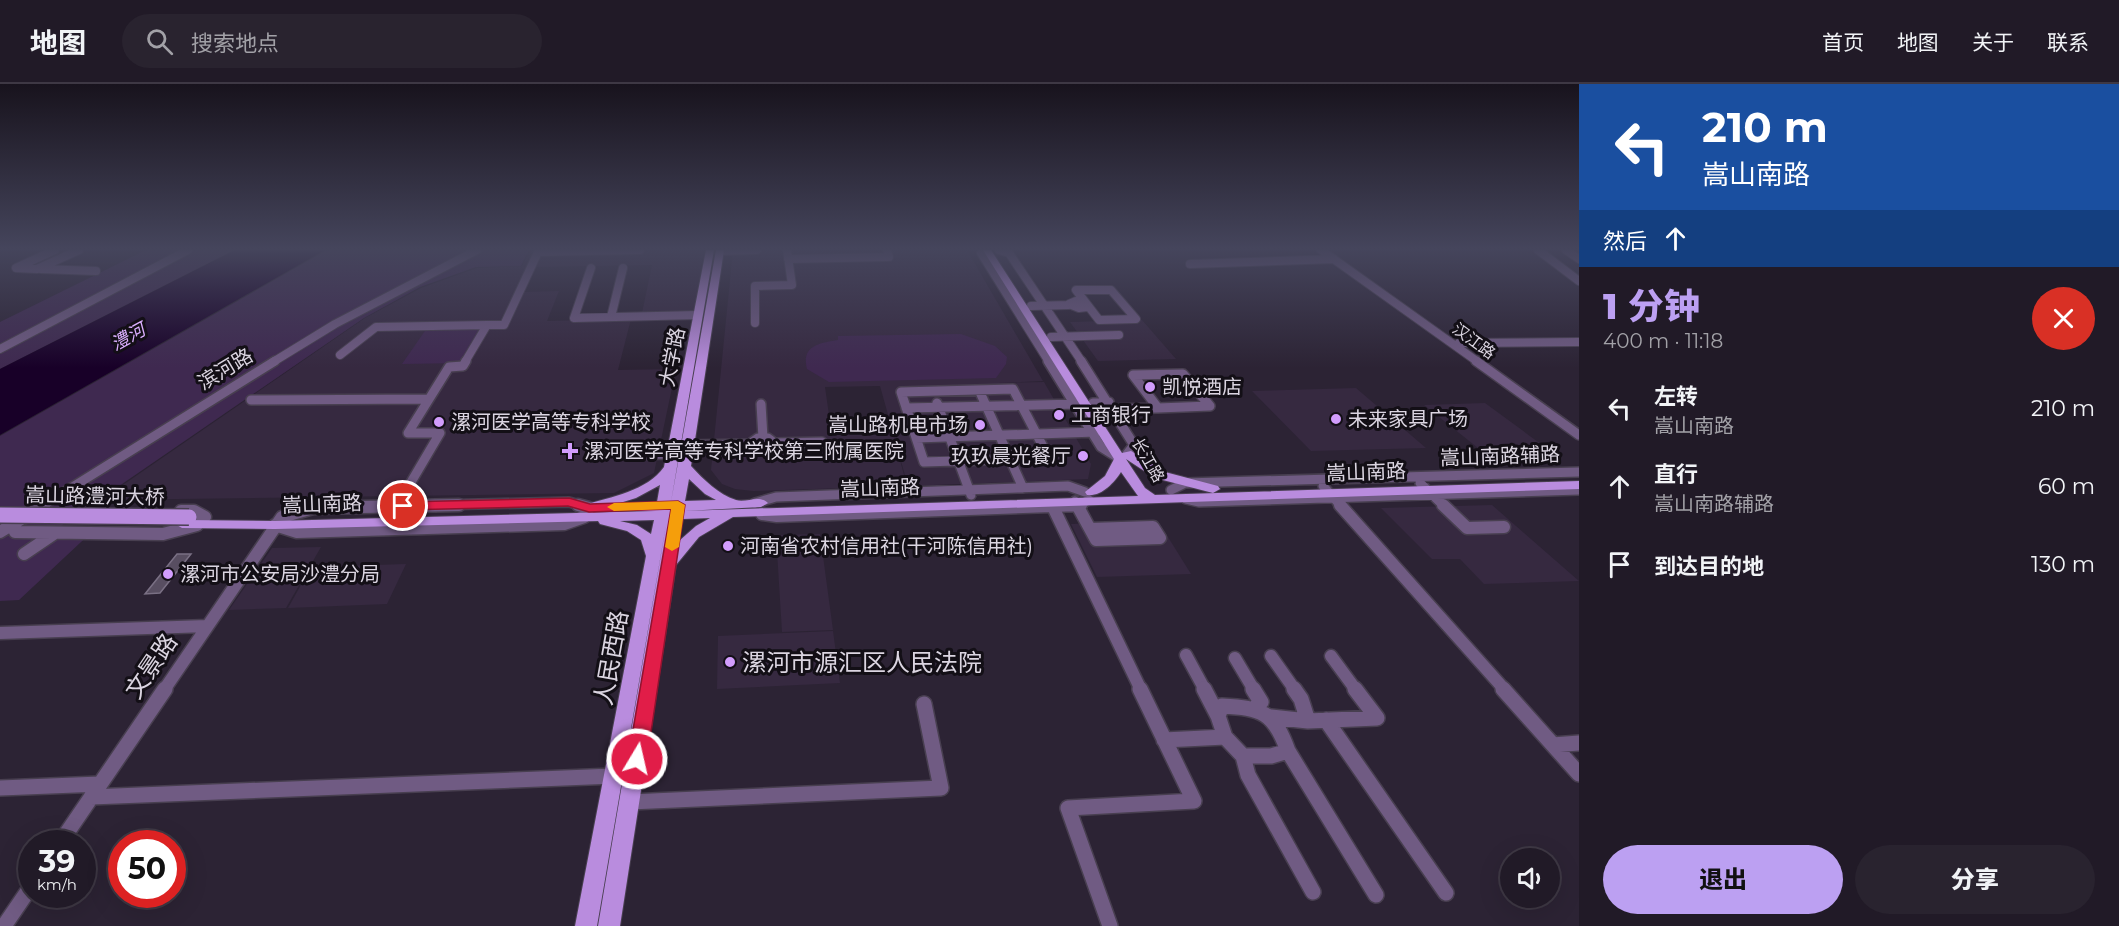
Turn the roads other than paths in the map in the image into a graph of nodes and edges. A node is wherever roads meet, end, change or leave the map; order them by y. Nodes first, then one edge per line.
1 (114, 289) edge
2 (402, 289) edge
3 (521, 289) edge
4 (584, 289) edge
5 (617, 289) edge
6 (703, 289) edge
7 (713, 289) edge
8 (755, 289) edge
9 (1011, 289) edge
10 (1020, 289) edge
11 (1033, 289) edge
12 (1376, 289) edge
13 (1384, 289) edge
14 (1087, 304) junction
15 (1031, 306) junction
16 (1044, 306) junction
17 (698, 315) junction
18 (610, 317) junction
19 (755, 323) dead end
20 (487, 325) junction
21 (1119, 335) dead end
22 (1051, 337) junction
23 (1065, 337) junction
24 (1579, 342) edge
25 (1460, 343) junction
26 (0, 349) edge
27 (340, 355) dead end
28 (685, 388) junction
29 (697, 388) junction
30 (979, 390) junction
31 (932, 391) junction
32 (429, 399) junction
33 (251, 400) dead end
34 (1084, 403) junction
35 (761, 404) dead end
36 (1022, 405) junction
37 (986, 406) junction
38 (1111, 406) junction
39 (938, 407) junction
40 (906, 408) junction
41 (1158, 408) junction
42 (1579, 429) edge
43 (1097, 432) junction
44 (1036, 434) junction
45 (999, 435) junction
46 (1579, 435) edge
47 (950, 437) junction
48 (763, 438) junction
49 (916, 438) junction
50 (822, 442) dead end
51 (773, 443) junction
52 (751, 444) junction
53 (688, 445) junction
54 (617, 455) dead end
55 (1123, 457) junction
56 (1010, 459) junction
57 (958, 461) junction
58 (676, 462) junction
59 (1579, 472) edge
60 (1579, 479) edge
61 (1277, 481) junction
62 (1185, 483) junction
63 (1579, 485) edge
64 (1294, 487) junction
65 (1023, 488) junction
66 (1213, 489) junction
67 (1426, 489) junction
68 (1579, 490) edge
69 (1329, 492) junction
70 (970, 493) junction
71 (1147, 493) junction
72 (1174, 494) junction
73 (1084, 498) junction
74 (403, 506) junction
75 (1053, 507) junction
76 (750, 508) junction
77 (73, 509) dead end
78 (670, 510) junction
79 (587, 512) junction
80 (0, 515) edge
81 (193, 521) junction
82 (278, 521) junction
83 (0, 523) edge
84 (1504, 527) dead end
85 (1090, 530) junction
86 (0, 532) edge
87 (15, 532) dead end
88 (56, 532) junction
89 (24, 554) dead end
90 (661, 562) junction
91 (207, 626) junction
92 (0, 633) edge
93 (1186, 655) dead end
94 (1271, 656) dead end
95 (1331, 656) dead end
96 (1235, 658) dead end
97 (924, 704) dead end
98 (1256, 707) junction
99 (1218, 716) junction
100 (1271, 717) junction
101 (1326, 720) junction
102 (1308, 721) junction
103 (1225, 736) junction
104 (1164, 740) junction
105 (1579, 743) edge
106 (1553, 744) junction
107 (1287, 751) junction
108 (1243, 756) junction
109 (1579, 774) edge
110 (614, 776) junction
111 (0, 788) edge
112 (95, 790) junction
113 (630, 802) junction
114 (69, 830) edge
115 (1313, 892) dead end
116 (1446, 893) dead end
117 (1377, 895) dead end
118 (18, 905) edge
119 (3, 926) edge
120 (586, 926) edge
121 (609, 926) edge
122 (1110, 926) edge

1 - 26 street
2 - 86 street, 滨河路
3 - 20 street
4 - 18 street
5 - 18 street
6 - 17 main road, 大学路
7 - 29 main road, 大学路
8 - 19 street
9 - 34 main road, 长江路
10 - 15 main road, 长江路
11 - 16 street
12 - 46 street, 汉江路
13 - 25 street, 汉江路
14 - 14 street
14 - 16 street
15 - 16 street
15 - 22 main road, 长江路
16 - 23 street
17 - 18 street
17 - 28 main road, 大学路
20 - 27 street
20 - 32 street
21 - 23 street
22 - 23 street
22 - 34 main road, 长江路
23 - 38 street
24 - 25 street
25 - 42 street, 汉江路
28 - 29 main road
28 - 58 main road, 大学路
29 - 53 main road, 大学路
30 - 31 street
30 - 36 street
30 - 37 street
31 - 39 street
31 - 40 street
32 - 33 street
32 - 74 street
34 - 36 street
34 - 38 street
34 - 43 main road, 长江路
34 - 55 main road, 长江路
35 - 48 street
36 - 37 street
36 - 44 street
37 - 39 street
37 - 45 street
38 - 41 street
38 - 55 street
39 - 40 street
39 - 47 street
40 - 49 street
41 - 41 street
43 - 44 street
43 - 55 main road, 长江路
44 - 45 street
44 - 56 street
45 - 47 street
45 - 56 street
47 - 49 street
47 - 57 street
48 - 51 street
48 - 52 street
49 - 57 street
50 - 51 street
51 - 52 street
52 - 53 street
53 - 58 main road, 大学路
54 - 58 street
55 - 62 main road
55 - 71 main road, 长江路
55 - 73 main road
56 - 57 street
56 - 65 street
57 - 70 street
58 - 76 main road
58 - 78 main road, 大学路
58 - 79 main road
59 - 61 street, 嵩山南路辅路
60 - 67 main road, 嵩山南路
61 - 62 street, 嵩山南路辅路
61 - 64 street
62 - 66 main road
62 - 72 street, 嵩山南路辅路
63 - 67 main road, 嵩山南路
64 - 66 main road, 嵩山南路
64 - 69 main road, 嵩山南路
65 - 70 street
65 - 73 street
66 - 72 main road, 嵩山南路
67 - 68 street, 嵩山南路辅路
67 - 69 main road, 嵩山南路
67 - 84 street
69 - 72 main road, 嵩山南路
69 - 106 street
70 - 73 main road, 嵩山南路
70 - 76 main road, 嵩山南路
71 - 72 main road, 嵩山南路
71 - 73 main road, 嵩山南路
73 - 75 street
73 - 76 main road, 嵩山南路
73 - 85 street
74 - 79 street
74 - 82 street
75 - 76 street
75 - 104 street
76 - 78 main road, 嵩山南路
76 - 90 main road
77 - 81 street
78 - 79 main road, 嵩山南路
78 - 90 main road, 人民西路
79 - 82 main road, 嵩山南路
79 - 90 main road
80 - 81 main road, 嵩山路澧河大桥, bridge
81 - 82 main road, 嵩山南路
81 - 83 main road, 嵩山路澧河大桥
81 - 88 street
82 - 91 street, 文景路
85 - 85 street
87 - 88 street
88 - 89 street
90 - 110 main road, 人民西路
90 - 113 main road, 人民西路
91 - 92 street
91 - 112 street, 文景路
93 - 99 street
94 - 102 street
95 - 101 street
96 - 98 street
97 - 113 street
98 - 99 street
98 - 100 street
99 - 103 street
100 - 102 street
100 - 107 street
101 - 102 street
101 - 116 street
103 - 104 street
103 - 108 street
104 - 122 street
105 - 106 street
106 - 109 street
107 - 108 street
107 - 117 street
108 - 115 street
110 - 112 street
110 - 120 main road, 人民西路
111 - 112 street
112 - 114 street, 文景路
113 - 121 main road, 人民西路
118 - 119 street

